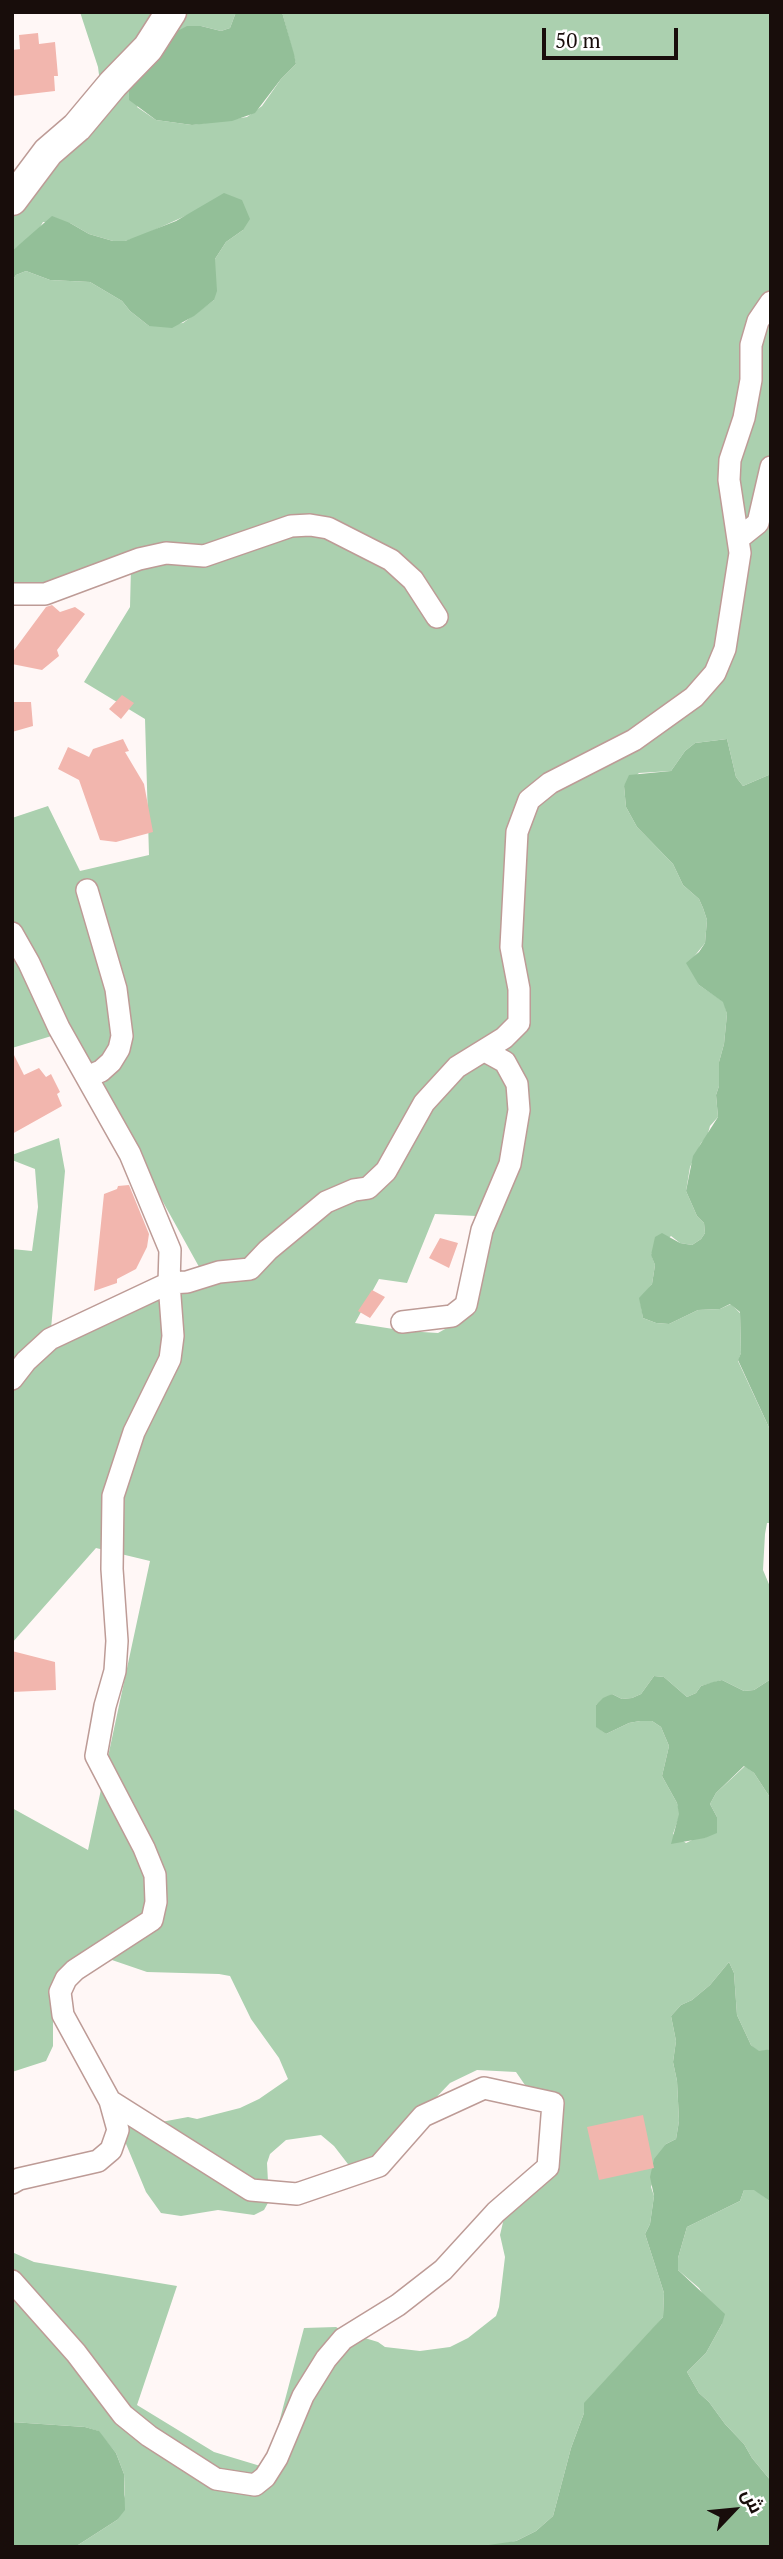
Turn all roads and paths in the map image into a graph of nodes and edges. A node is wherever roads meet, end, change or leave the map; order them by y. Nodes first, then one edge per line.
1 (170, 12) edge
2 (12, 200) edge
3 (771, 303) edge
4 (771, 467) edge
5 (738, 539) junction
6 (12, 594) edge
7 (437, 617) dead end
8 (87, 890) dead end
9 (12, 933) edge
10 (485, 1051) junction
11 (87, 1077) junction
12 (169, 1283) junction
13 (402, 1322) dead end
14 (12, 1379) edge
15 (110, 2101) junction
16 (12, 2183) edge
17 (12, 2281) edge

1 - 2 street
3 - 5 street
4 - 5 street
5 - 10 street
6 - 7 street
8 - 11 street
9 - 11 street
10 - 12 street
10 - 13 street
11 - 12 street
12 - 14 street
12 - 15 street
15 - 16 street
15 - 17 street

